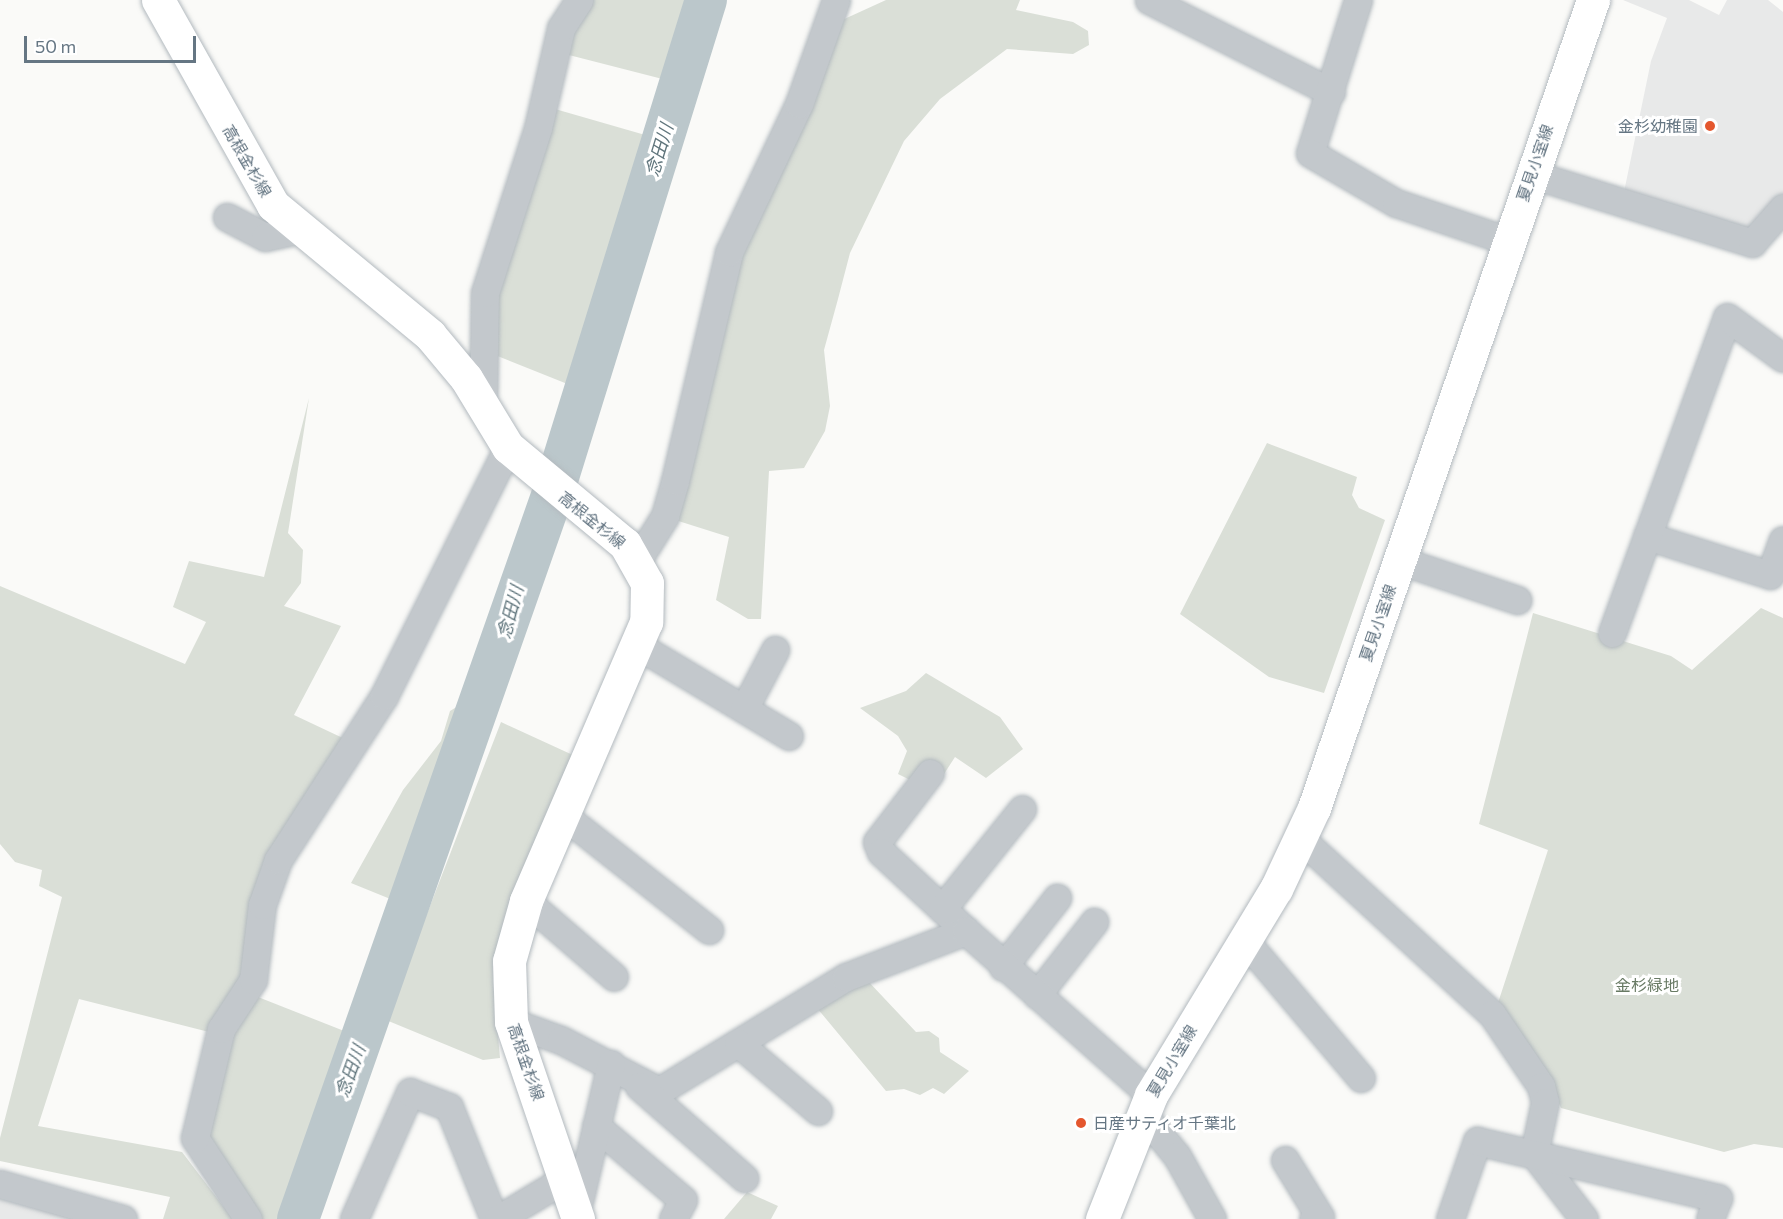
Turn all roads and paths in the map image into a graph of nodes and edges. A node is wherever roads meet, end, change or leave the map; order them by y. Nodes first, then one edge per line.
1 (159, 0) edge
2 (579, 0) edge
3 (836, 0) edge
4 (1149, 0) edge
5 (1358, 0) edge
6 (1593, 0) edge
7 (1332, 92) junction
8 (1531, 174) junction
9 (1783, 208) edge
10 (227, 217) dead end
11 (297, 230) junction
12 (1508, 241) junction
13 (1783, 358) edge
14 (483, 406) junction
15 (514, 453) junction
16 (1647, 536) junction
17 (1783, 540) edge
18 (631, 552) junction
19 (1399, 560) junction
20 (1517, 600) dead end
21 (1612, 633) dead end
22 (637, 645) junction
23 (775, 650) dead end
24 (744, 709) junction
25 (789, 736) dead end
26 (930, 773) dead end
27 (1022, 809) dead end
28 (563, 814) junction
29 (1301, 839) junction
30 (1057, 898) dead end
31 (526, 901) junction
32 (942, 909) junction
33 (1094, 922) dead end
34 (709, 930) dead end
35 (966, 931) junction
36 (1246, 942) junction
37 (1003, 967) junction
38 (614, 977) dead end
39 (1037, 996) junction
40 (511, 1022) junction
41 (738, 1043) junction
42 (611, 1064) junction
43 (1361, 1078) dead end
44 (636, 1083) junction
45 (1146, 1104) junction
46 (818, 1111) dead end
47 (596, 1126) junction
48 (1534, 1154) junction
49 (1285, 1160) dead end
50 (744, 1178) dead end
51 (566, 1179) junction
52 (0, 1184) edge
53 (578, 1214) edge
54 (123, 1219) edge
55 (248, 1219) edge
56 (354, 1219) edge
57 (496, 1219) edge
58 (673, 1219) edge
59 (1102, 1219) edge
60 (1212, 1219) edge
61 (1312, 1219) edge
62 (1450, 1219) edge
63 (1584, 1219) edge
64 (1710, 1219) edge

1 - 11 street, 高根金杉線
2 - 14 street
3 - 18 street
4 - 7 street
5 - 7 street
6 - 8 street, 夏見小室線
7 - 12 street
8 - 9 street
8 - 12 street, 夏見小室線
10 - 11 street
11 - 14 street, 高根金杉線
12 - 19 street, 夏見小室線
13 - 16 street
14 - 15 street, 高根金杉線
15 - 18 street, 高根金杉線
15 - 55 street
16 - 17 street
16 - 21 street
18 - 22 street, 高根金杉線
19 - 20 street
19 - 29 street, 夏見小室線
22 - 24 street
22 - 28 street, 高根金杉線
23 - 24 street
24 - 25 street
26 - 32 street
27 - 32 street
28 - 31 street, 高根金杉線
28 - 34 street
29 - 36 street, 夏見小室線
29 - 48 street
30 - 37 street
31 - 38 street
31 - 40 street, 高根金杉線
32 - 35 street
33 - 39 street
35 - 37 street
35 - 41 street
36 - 43 street
36 - 45 street, 夏見小室線
37 - 39 street
39 - 45 street
40 - 42 street
40 - 51 street, 高根金杉線
41 - 44 street
41 - 46 street
42 - 44 street
42 - 47 street
44 - 50 street
45 - 59 street, 夏見小室線
45 - 60 street
47 - 53 street
47 - 58 street
48 - 62 street
48 - 63 street
48 - 64 street
49 - 61 street
51 - 53 street, 高根金杉線
51 - 57 street
52 - 54 street
56 - 57 street

